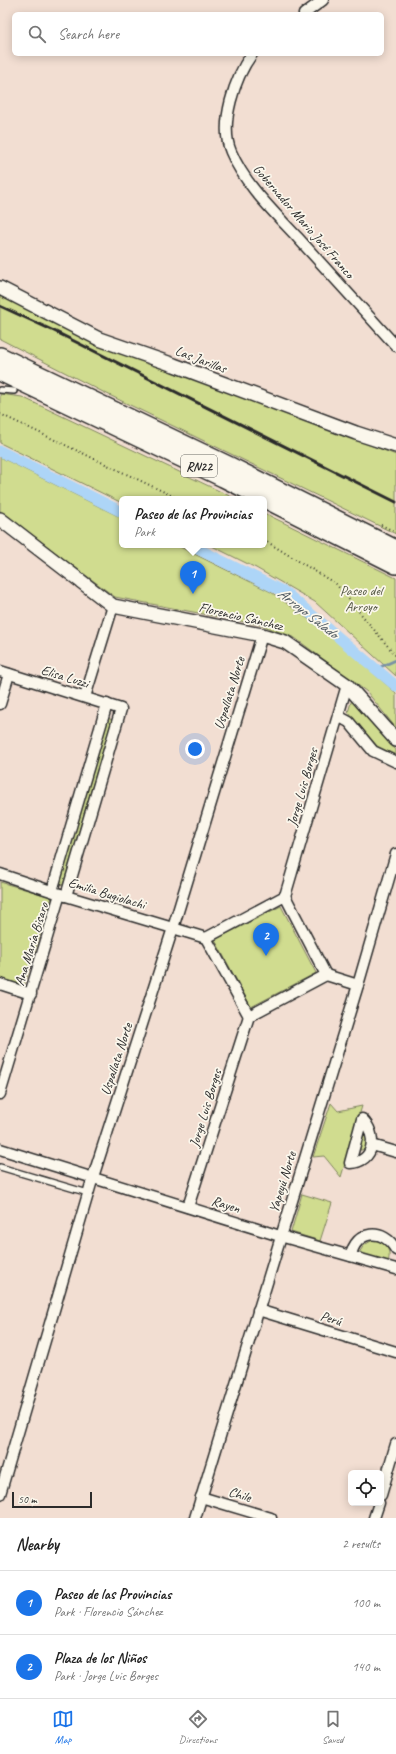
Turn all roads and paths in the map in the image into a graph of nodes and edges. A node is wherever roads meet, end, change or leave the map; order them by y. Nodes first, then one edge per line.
1 (323, 0) edge
2 (307, 12) edge
3 (250, 56) edge
4 (0, 288) edge
5 (396, 346) edge
6 (0, 356) edge
7 (0, 372) edge
8 (5, 388) edge
9 (0, 414) edge
10 (89, 414) junction
11 (396, 446) edge
12 (173, 496) edge
13 (259, 496) edge
14 (267, 500) edge
15 (0, 519) edge
16 (267, 542) edge
17 (396, 549) edge
18 (396, 565) edge
19 (113, 606) junction
20 (262, 635) junction
21 (396, 656) edge
22 (5, 673) edge
23 (347, 685) junction
24 (85, 697) junction
25 (0, 704) edge
26 (107, 704) junction
27 (121, 709) joint
28 (338, 716) junction
29 (396, 740) edge
30 (396, 762) edge
31 (396, 854) edge
32 (0, 874) edge
33 (59, 894) junction
34 (284, 896) junction
35 (174, 928) junction
36 (206, 938) junction
37 (326, 975) junction
38 (0, 984) edge
39 (358, 985) junction
40 (31, 994) junction
41 (248, 1016) junction
42 (0, 1094) edge
43 (372, 1144) dead end
44 (0, 1149) edge
45 (396, 1152) edge
46 (0, 1167) edge
47 (93, 1177) junction
48 (88, 1193) junction
49 (188, 1207) junction
50 (280, 1236) junction
51 (396, 1250) edge
52 (351, 1256) junction
53 (395, 1268) edge
54 (258, 1310) junction
55 (396, 1352) edge
56 (396, 1444) edge
57 (384, 1485) edge
58 (0, 1494) edge
59 (201, 1496) junction
60 (378, 1506) edge
61 (195, 1518) edge
62 (271, 1518) edge
63 (374, 1518) edge

1 - 2 street
3 - 5 street, Gobernador Mario José Franco
4 - 11 street, Las Jarillas
6 - 17 highway, RN22
7 - 10 highway, RN22
8 - 10 highway
9 - 12 path
10 - 13 highway, RN22
14 - 18 highway, RN22
15 - 19 street, Florencio Sánchez
16 - 21 path
19 - 20 street, Florencio Sánchez
19 - 24 street
20 - 23 street, Florencio Sánchez
20 - 35 street, Uspallata Norte
22 - 24 street, Elisa Luzzi
22 - 25 street
23 - 28 street, Jorge Luis Borges
23 - 29 street, Florencio Sánchez
24 - 26 street, Elisa Luzzi
26 - 27 street, Elisa Luzzi
26 - 33 street, Ana María Bisaro
27 - 33 street, Ana María Bisaro
28 - 30 street
28 - 34 street, Jorge Luis Borges
31 - 39 street, Yapeyú Norte
32 - 33 street, Emilia Bugiolachi
33 - 35 street, Emilia Bugiolachi
33 - 40 street, Ana María Bisaro
34 - 36 street
34 - 37 street
35 - 36 street, Emilia Bugiolachi
35 - 47 street, Uspallata Norte
36 - 41 street
37 - 39 street
37 - 41 street
38 - 40 street
39 - 50 street, Yapeyú Norte
40 - 42 street, Ana María Bisaro
41 - 49 street, Jorge Luis Borges
43 - 45 street
44 - 47 street, Rayen
46 - 48 lane
47 - 48 street, Uspallata Norte
47 - 49 street, Rayen
48 - 58 street, Uspallata Norte
49 - 50 street, Rayen
50 - 52 street, Rayen
50 - 54 street, Yapeyú Norte
51 - 52 street
52 - 53 street, Rayen
54 - 55 street, Perú
54 - 59 street, Yapeyú Norte
56 - 57 street
59 - 61 street, Yapeyú Norte
59 - 62 street, Chile
60 - 63 street

